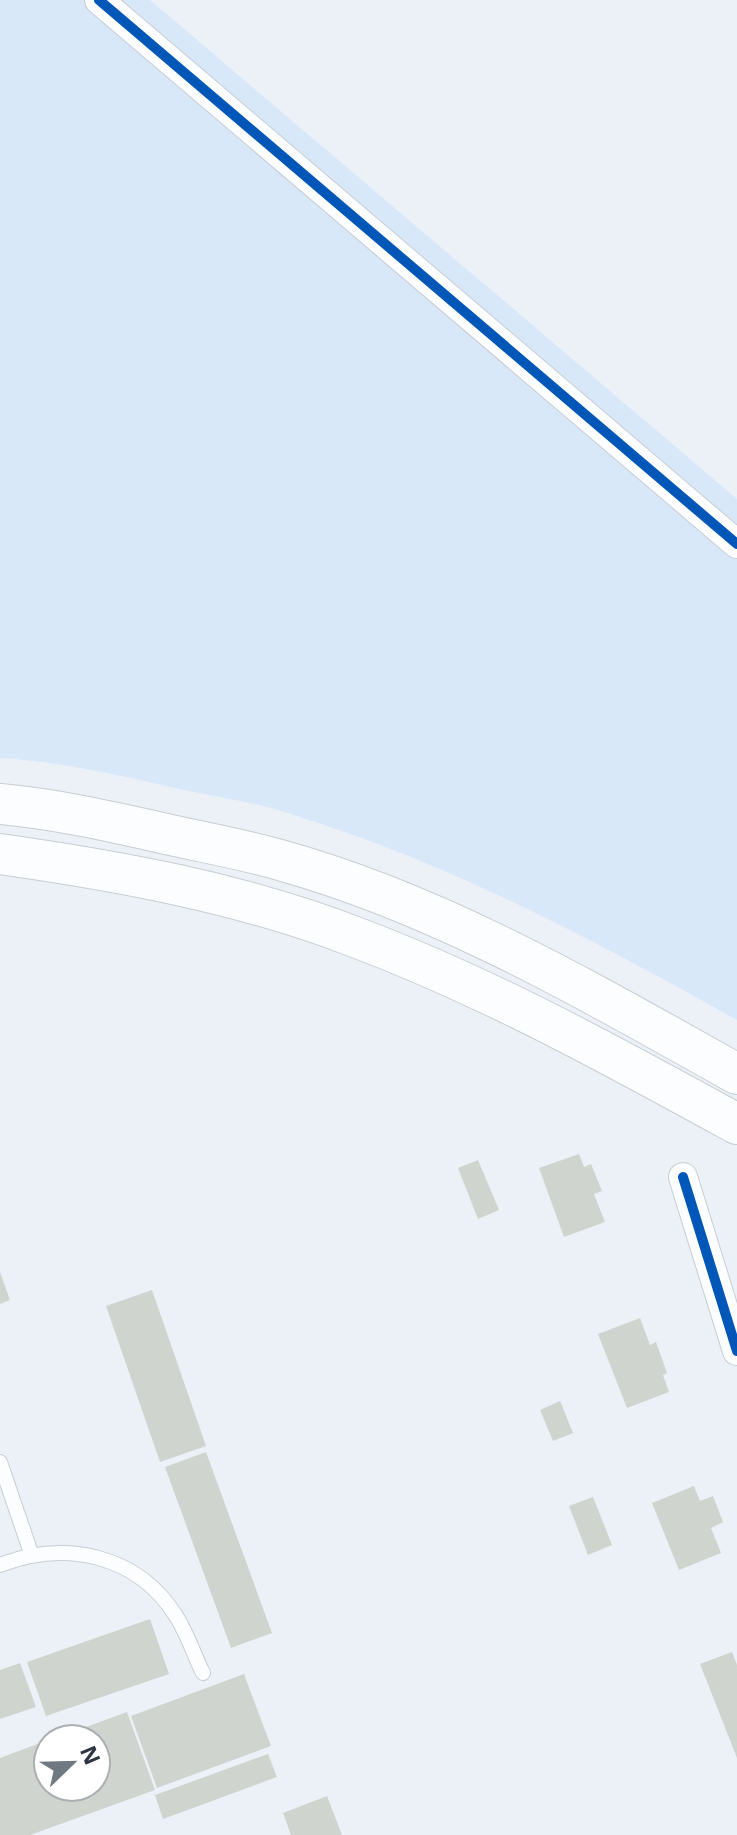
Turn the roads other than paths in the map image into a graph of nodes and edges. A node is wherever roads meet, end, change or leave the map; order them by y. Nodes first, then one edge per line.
1 (99, 0) edge
2 (737, 544) edge
3 (0, 804) edge
4 (0, 854) edge
5 (737, 1074) edge
6 (737, 1124) edge
7 (683, 1177) dead end
8 (737, 1351) edge
9 (0, 1462) edge
10 (31, 1553) junction
11 (0, 1565) edge
12 (203, 1673) dead end

1 - 2 street
3 - 5 main road
4 - 6 main road
7 - 8 street
9 - 10 lane
10 - 11 lane
10 - 12 lane

